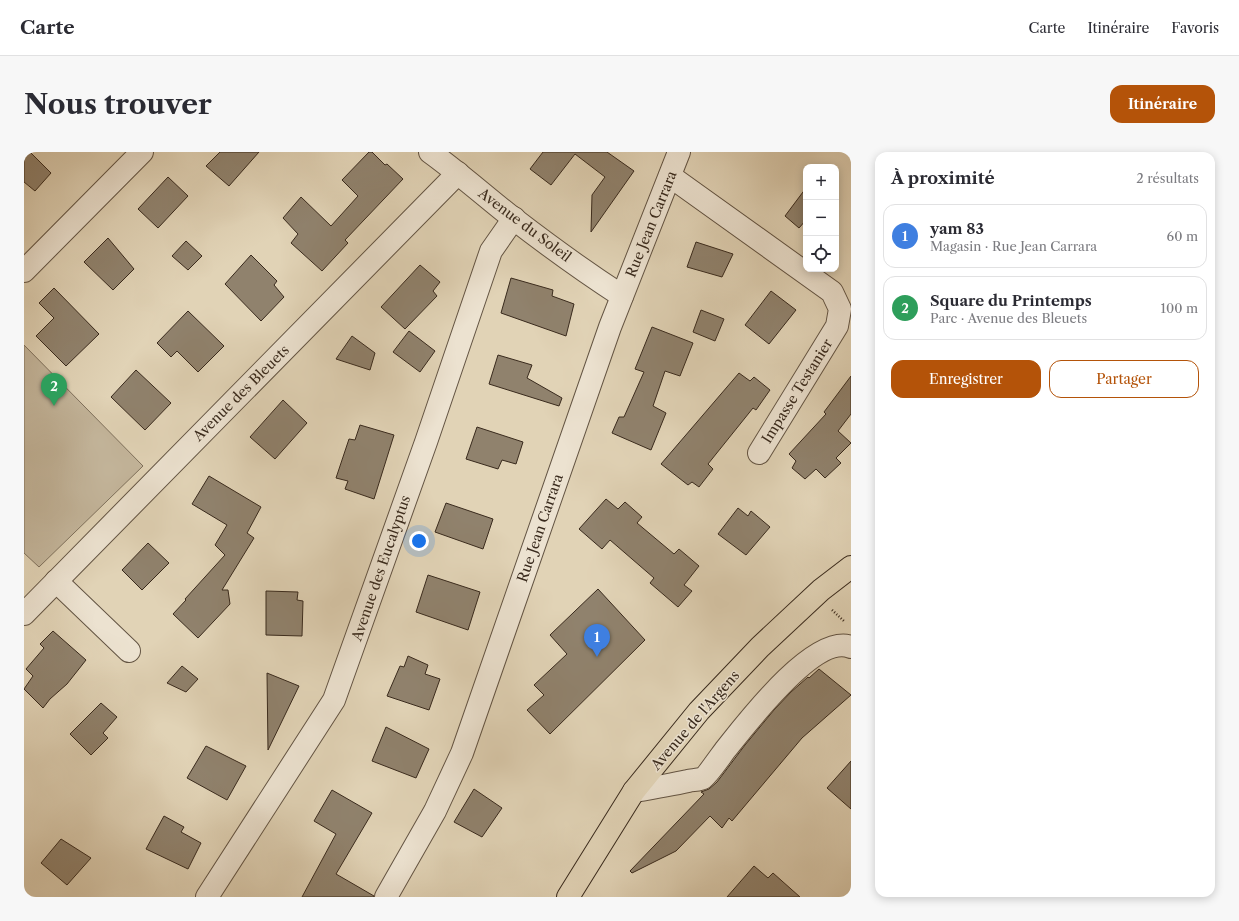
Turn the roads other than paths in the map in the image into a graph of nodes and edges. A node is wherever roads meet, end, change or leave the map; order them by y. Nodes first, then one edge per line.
1 (142, 152) edge
2 (430, 152) edge
3 (679, 152) edge
4 (458, 173) junction
5 (670, 176) junction
6 (514, 218) junction
7 (24, 270) edge
8 (622, 296) junction
9 (759, 453) dead end
10 (851, 567) edge
11 (56, 581) junction
12 (24, 614) edge
13 (851, 647) edge
14 (129, 651) dead end
15 (634, 791) junction
16 (207, 897) edge
17 (386, 897) edge
18 (568, 897) edge

1 - 7 street
2 - 4 street, Avenue du Soleil
3 - 5 street, Rue Jean Carrara
4 - 6 street, Avenue du Soleil
4 - 11 street, Avenue des Bleuets
5 - 8 street, Rue Jean Carrara
5 - 9 street, Impasse Testanier
6 - 8 street, Avenue du Soleil
6 - 16 street, Avenue des Eucalyptus
8 - 17 street, Rue Jean Carrara
10 - 15 main road, Avenue de l'Argens
11 - 12 street, Avenue des Bleuets
11 - 14 street
13 - 15 street
15 - 18 main road, Avenue de l'Argens

